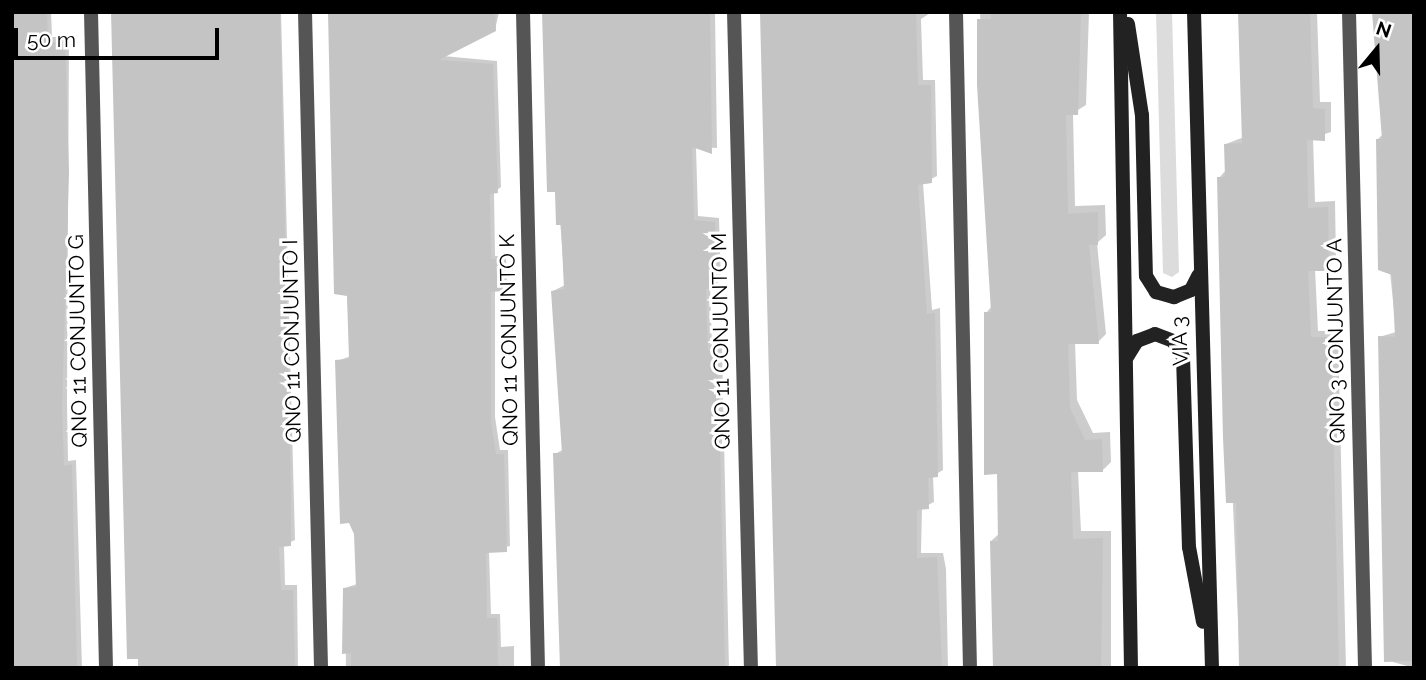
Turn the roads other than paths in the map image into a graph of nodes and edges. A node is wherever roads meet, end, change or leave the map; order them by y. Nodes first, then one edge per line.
1 (91, 12) edge
2 (305, 12) edge
3 (523, 12) edge
4 (734, 12) edge
5 (956, 12) edge
6 (1120, 12) edge
7 (1126, 12) edge
8 (1194, 12) edge
9 (1349, 12) edge
10 (1199, 273) junction
11 (1127, 358) junction
12 (106, 668) edge
13 (321, 668) edge
14 (538, 668) edge
15 (751, 668) edge
16 (970, 668) edge
17 (1131, 668) edge
18 (1212, 668) edge
19 (1366, 668) edge

1 - 12 street, QNO 11 CONJUNTO G
2 - 13 street, QNO 11 CONJUNTO I
3 - 14 street, QNO 11 CONJUNTO K
4 - 15 street, QNO 11 CONJUNTO M
5 - 16 street
6 - 11 main road
7 - 10 main road
8 - 10 main road, VIA 3
9 - 19 street, QNO 3 CONJUNTO A
10 - 18 main road, VIA 3
11 - 17 main road
11 - 18 main road

